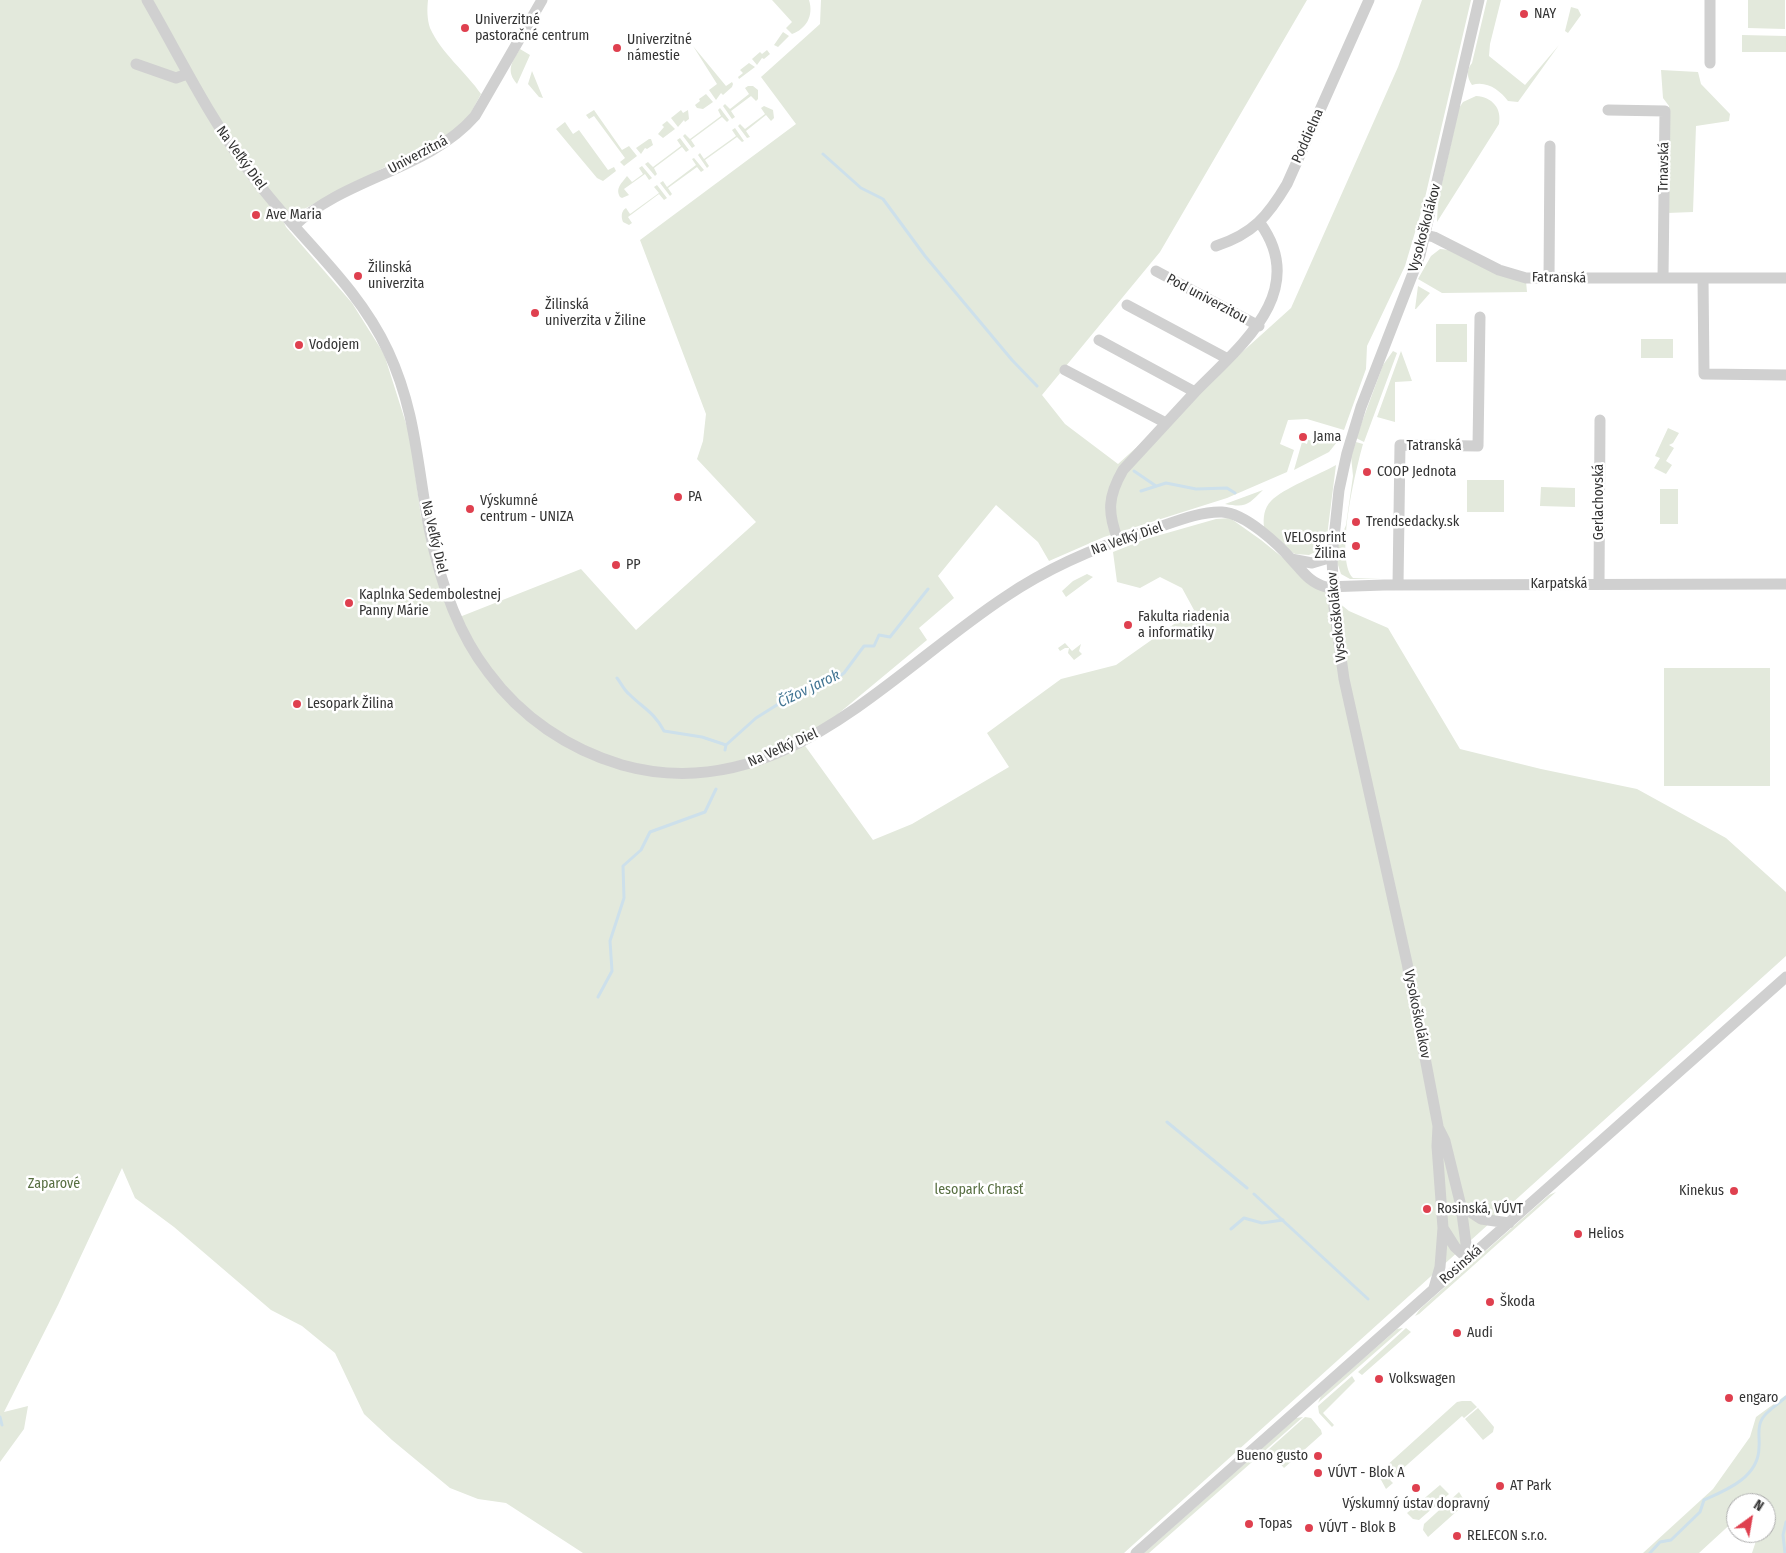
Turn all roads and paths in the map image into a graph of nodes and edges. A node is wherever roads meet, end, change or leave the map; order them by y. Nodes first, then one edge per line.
1 (147, 0) edge
2 (542, 0) edge
3 (1369, 0) edge
4 (1479, 0) edge
5 (1710, 0) edge
6 (1710, 63) dead end
7 (136, 64) dead end
8 (187, 74) junction
9 (1608, 110) dead end
10 (1550, 146) dead end
11 (1260, 223) junction
12 (294, 226) junction
13 (1425, 235) junction
14 (1216, 246) dead end
15 (1156, 271) dead end
16 (1549, 278) junction
17 (1663, 278) junction
18 (1703, 278) junction
19 (1786, 278) edge
20 (1127, 305) dead end
21 (1480, 317) dead end
22 (1259, 326) junction
23 (1098, 340) dead end
24 (1228, 359) junction
25 (1066, 370) dead end
26 (1786, 375) edge
27 (1195, 392) junction
28 (1600, 420) dead end
29 (1166, 423) junction
30 (1118, 540) junction
31 (1332, 557) junction
32 (1292, 559) junction
33 (1599, 584) junction
34 (1786, 584) edge
35 (1398, 585) junction
36 (1332, 586) junction
37 (1786, 977) edge
38 (1438, 1126) junction
39 (1461, 1206) junction
40 (1509, 1222) junction
41 (1443, 1228) junction
42 (1468, 1259) junction
43 (1434, 1289) junction
44 (1136, 1553) edge

1 - 8 street, Na Veľký Diel
2 - 12 street, Univerzitná
3 - 11 street, Poddielna
4 - 13 street, Vysokoškolákov
5 - 6 street
7 - 8 street
8 - 12 street, Na Veľký Diel
9 - 17 street, Trnavská
10 - 16 street
11 - 14 street, Poddielna
11 - 22 street, Pod univerzitou
12 - 30 street, Na Veľký Diel
13 - 16 street, Fatranská
13 - 31 street, Vysokoškolákov
15 - 22 street, Pod univerzitou
16 - 17 street, Fatranská
17 - 18 street, Fatranská
18 - 19 street, Fatranská
18 - 26 street
20 - 24 street
21 - 35 street, Tatranská
22 - 24 street, Pod univerzitou
23 - 27 street
24 - 27 street, Pod univerzitou
25 - 29 street
27 - 29 street, Pod univerzitou
28 - 33 street, Gerlachovská
29 - 30 street, Pod univerzitou
30 - 32 street, Na Veľký Diel
31 - 32 street
31 - 36 street, Vysokoškolákov
32 - 36 street, Na Veľký Diel
33 - 34 street, Karpatská
33 - 35 street, Karpatská
35 - 36 street, Karpatská
36 - 38 street, Vysokoškolákov
37 - 40 street, Rosinská
38 - 39 street, Vysokoškolákov
38 - 41 street, Vysokoškolákov
39 - 40 street
39 - 42 street, Vysokoškolákov
40 - 42 street, Rosinská
41 - 42 street, Vysokoškolákov
41 - 43 street
42 - 43 street, Rosinská
43 - 44 street, Rosinská

